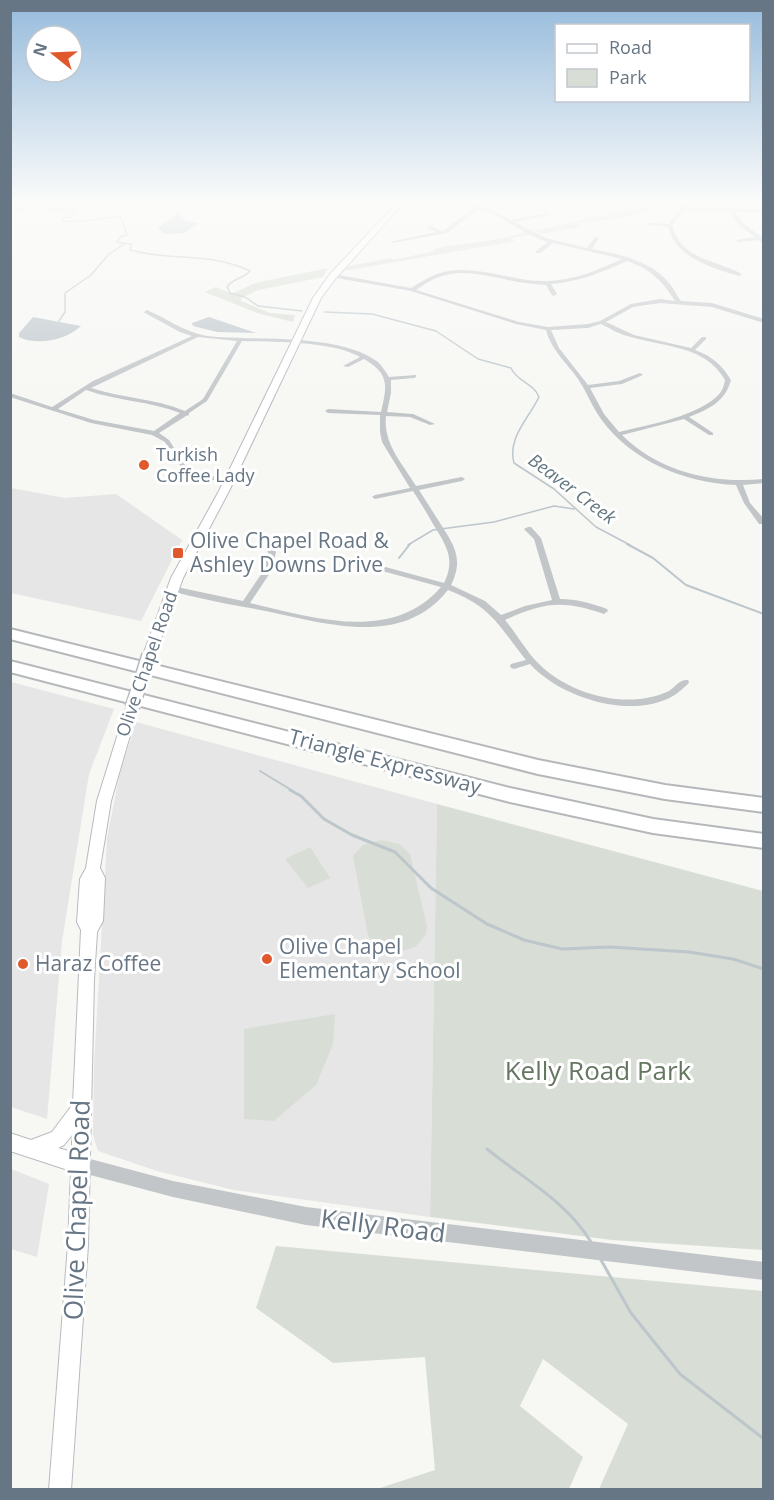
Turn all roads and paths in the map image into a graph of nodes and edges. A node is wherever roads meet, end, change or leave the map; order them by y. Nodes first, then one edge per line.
1 (339, 270) edge
2 (600, 270) edge
3 (646, 270) edge
4 (728, 270) edge
5 (476, 271) joint
6 (739, 274) dead end
7 (333, 276) junction
8 (548, 283) junction
9 (412, 290) junction
10 (554, 294) dead end
11 (678, 301) junction
12 (147, 312) dead end
13 (764, 321) edge
14 (602, 322) junction
15 (548, 329) junction
16 (196, 336) junction
17 (704, 338) dead end
18 (240, 340) junction
19 (296, 342) junction
20 (691, 351) junction
21 (365, 357) junction
22 (346, 366) dead end
23 (640, 375) dead end
24 (414, 376) dead end
25 (388, 379) junction
26 (586, 387) junction
27 (86, 388) junction
28 (10, 396) edge
29 (53, 410) junction
30 (328, 411) dead end
31 (187, 414) junction
32 (382, 414) junction
33 (684, 416) junction
34 (432, 424) dead end
35 (155, 433) junction
36 (617, 434) junction
37 (711, 434) dead end
38 (462, 479) dead end
39 (229, 481) junction
40 (764, 481) edge
41 (739, 484) junction
42 (414, 489) junction
43 (375, 497) dead end
44 (762, 522) dead end
45 (528, 529) dead end
46 (264, 542) dead end
47 (378, 567) dead end
48 (447, 587) junction
49 (172, 589) junction
50 (556, 600) junction
51 (245, 605) junction
52 (604, 610) dead end
53 (502, 618) junction
54 (10, 634) edge
55 (531, 661) junction
56 (10, 666) edge
57 (514, 666) dead end
58 (685, 681) dead end
59 (764, 805) edge
60 (764, 842) edge
61 (81, 1109) junction
62 (10, 1143) edge
63 (31, 1149) junction
64 (79, 1164) junction
65 (764, 1271) edge
66 (60, 1490) edge

1 - 7 main road, Olive Chapel Road
2 - 8 street
3 - 11 street
4 - 6 street
5 - 8 street
5 - 9 street
7 - 9 street
7 - 19 main road, Olive Chapel Road
8 - 10 street
9 - 15 street
11 - 13 street
11 - 14 street
12 - 16 street
14 - 15 street
14 - 20 street
15 - 26 street
16 - 18 street
16 - 27 street
17 - 20 street
18 - 19 street
18 - 31 street
19 - 21 street
19 - 39 main road, Olive Chapel Road
20 - 33 street
21 - 22 street
21 - 25 street
23 - 26 street
24 - 25 street
25 - 32 street
26 - 36 street
27 - 29 street
27 - 31 street
28 - 29 street
29 - 35 street
30 - 32 street
31 - 35 street
32 - 34 street
32 - 42 street
33 - 36 street
33 - 37 street
35 - 39 street
36 - 41 street
38 - 42 street
39 - 49 main road, Olive Chapel Road
40 - 41 street
41 - 44 street
42 - 43 street
42 - 48 street
45 - 50 street
46 - 51 street
47 - 48 street
48 - 51 street
48 - 53 street
49 - 51 street
49 - 61 main road, Olive Chapel Road, bridge
50 - 52 street
50 - 53 street
53 - 55 street
54 - 59 highway, Triangle Expressway
55 - 57 street
55 - 58 street
56 - 60 highway, Triangle Expressway
61 - 63 main road
61 - 64 main road, Olive Chapel Road
62 - 63 main road, Kelly Road
63 - 64 main road, Kelly Road
64 - 65 street, Kelly Road
64 - 66 main road, Olive Chapel Road

